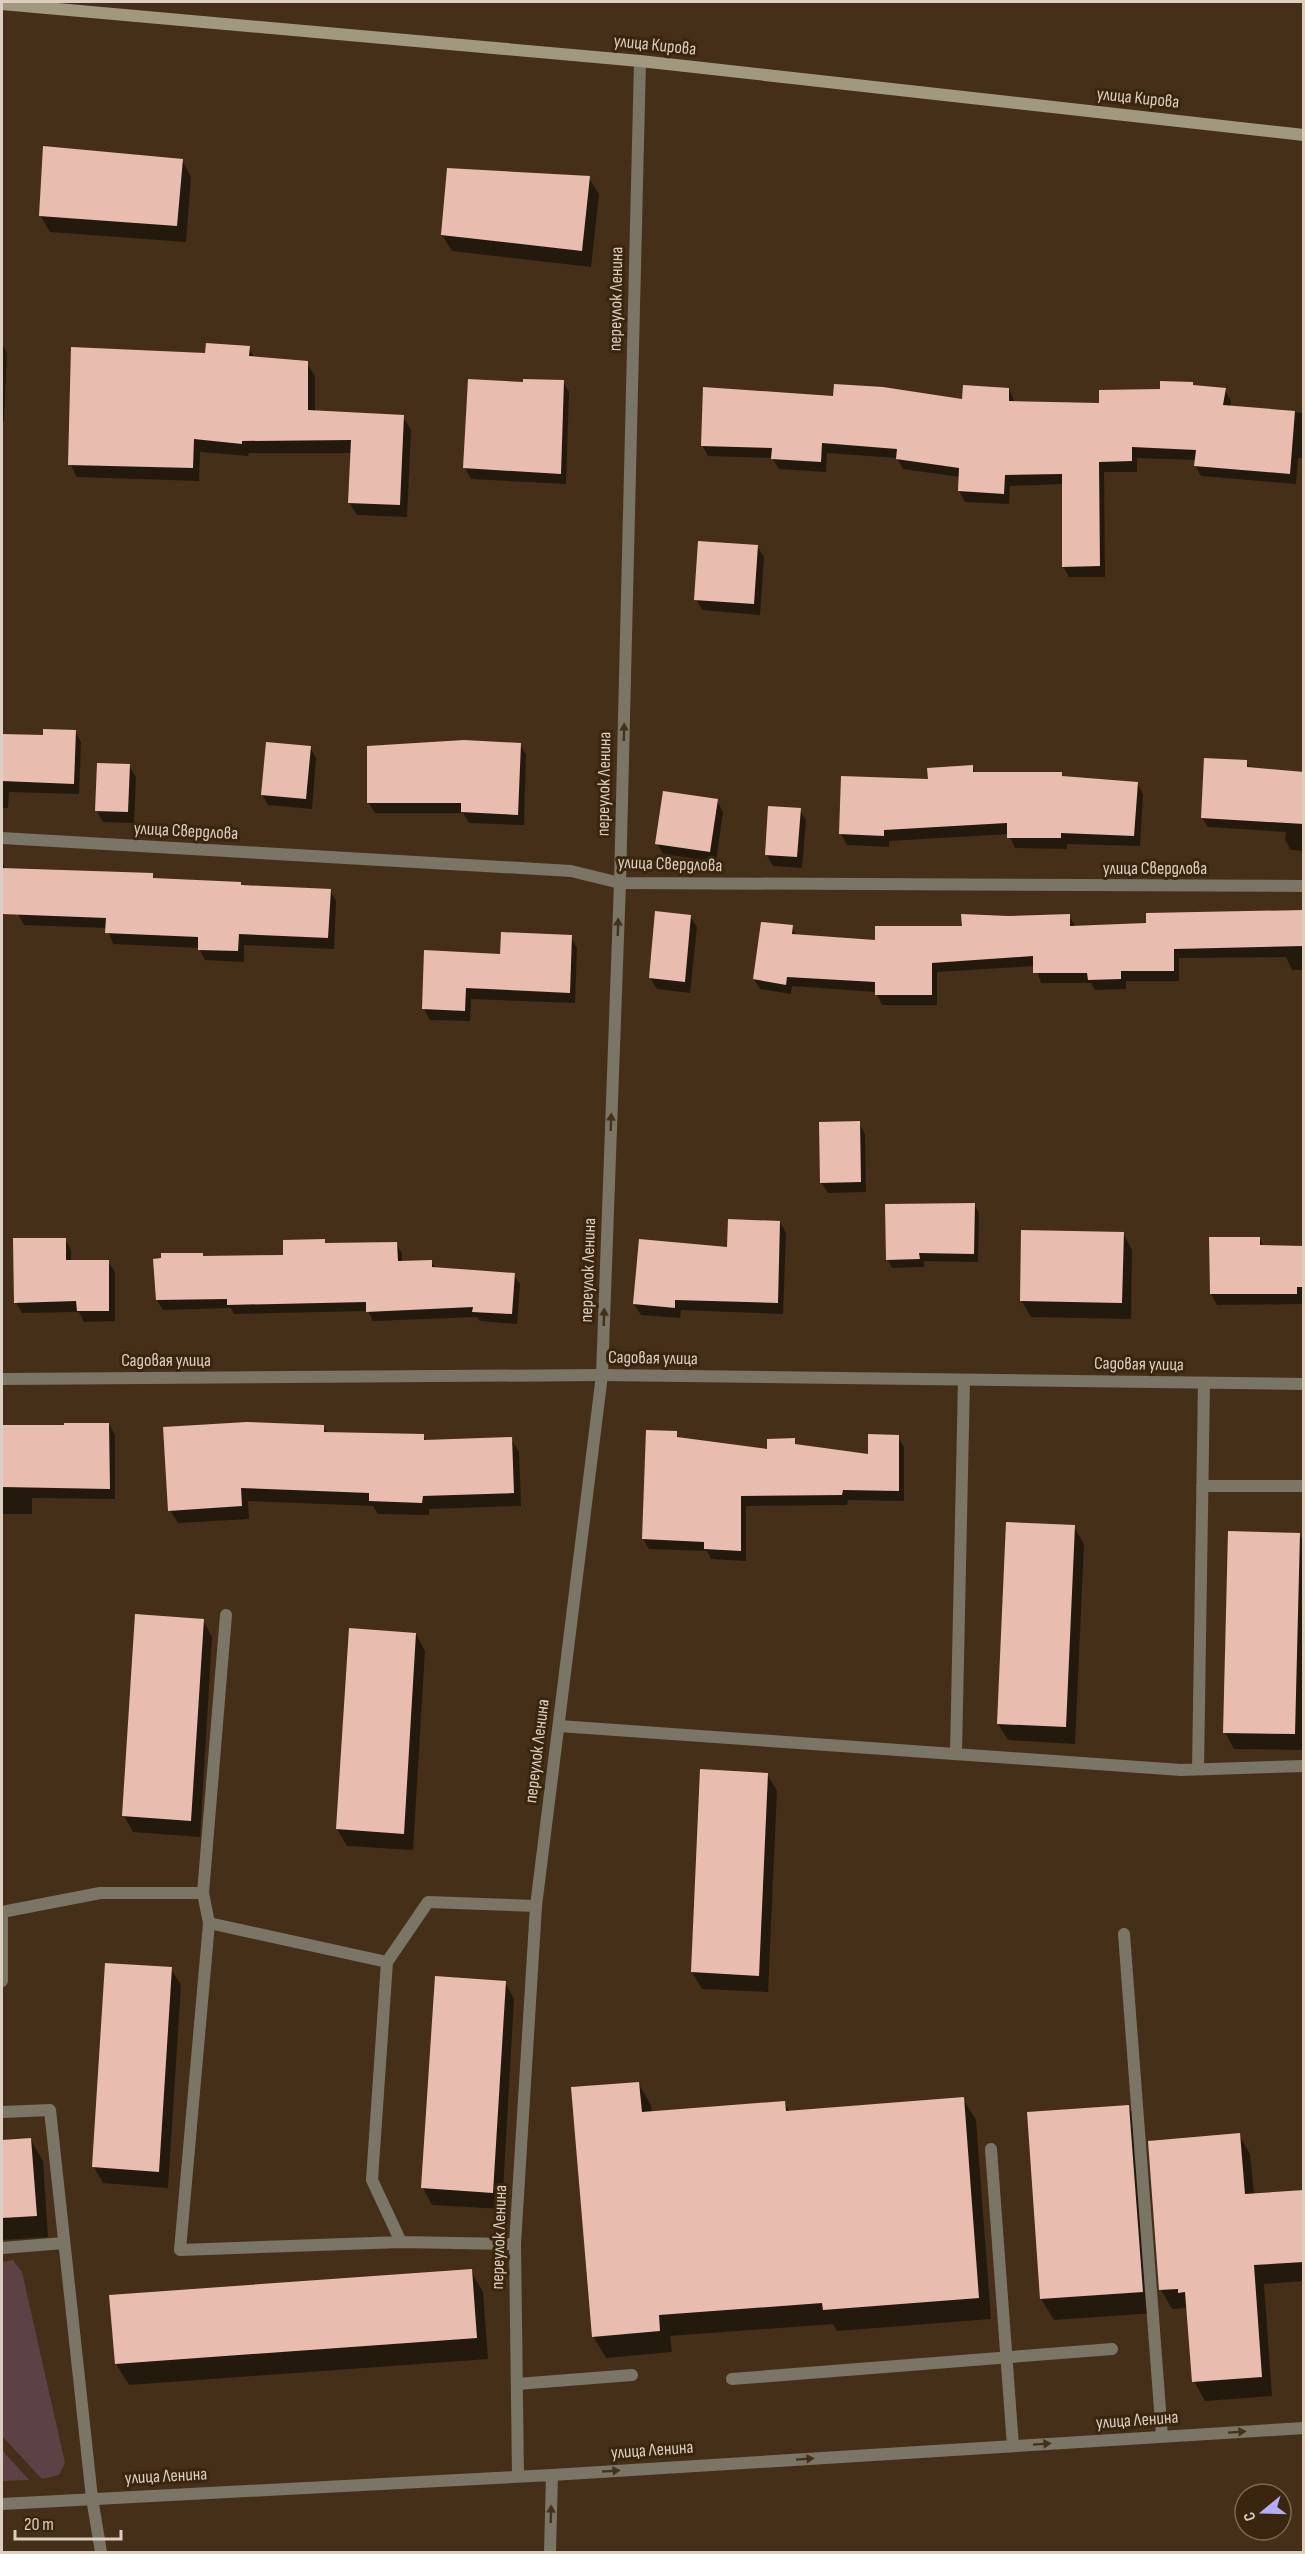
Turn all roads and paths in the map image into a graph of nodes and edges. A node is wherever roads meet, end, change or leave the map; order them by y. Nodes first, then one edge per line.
1 (2, 4) edge
2 (640, 61) junction
3 (1304, 135) edge
4 (2, 838) edge
5 (620, 884) junction
6 (1304, 886) edge
7 (602, 1376) junction
8 (2, 1379) edge
9 (964, 1380) junction
10 (1204, 1383) junction
11 (1304, 1384) edge
12 (1202, 1486) junction
13 (1304, 1486) edge
14 (226, 1615) dead end
15 (559, 1726) junction
16 (956, 1753) junction
17 (1304, 1766) edge
18 (1198, 1769) junction
19 (203, 1893) junction
20 (536, 1906) junction
21 (2, 1912) edge
22 (209, 1923) junction
23 (1124, 1934) dead end
24 (387, 1962) junction
25 (2, 1981) edge
26 (2, 2112) edge
27 (991, 2149) dead end
28 (401, 2242) junction
29 (64, 2243) junction
30 (515, 2244) junction
31 (2, 2248) edge
32 (1112, 2349) dead end
33 (1006, 2357) junction
34 (632, 2375) dead end
35 (732, 2379) dead end
36 (517, 2384) junction
37 (1304, 2428) edge
38 (1162, 2436) junction
39 (1013, 2446) junction
40 (552, 2475) junction
41 (518, 2476) junction
42 (92, 2498) junction
43 (2, 2504) edge
44 (101, 2553) edge
45 (550, 2553) edge

1 - 2 main road, улица Кирова
2 - 3 main road, улица Кирова
5 -> 2 street, переулок Ленина
4 - 5 street, улица Свердлова
5 - 6 street, улица Свердлова
7 -> 5 street, переулок Ленина
7 - 8 street, Садовая улица
7 - 9 street, Садовая улица
7 - 15 street, переулок Ленина
9 - 10 street, Садовая улица
9 - 16 street
10 - 11 street, Садовая улица
10 - 12 street
12 - 13 street
12 - 18 street
14 - 19 street
15 - 16 street
15 - 20 street, переулок Ленина
16 - 18 street
17 - 18 street
19 - 21 street
19 - 22 street
20 - 24 street
20 - 30 street, переулок Ленина
21 - 25 street
22 - 24 street
22 - 28 street
23 - 38 street
24 - 28 street
26 - 29 street
27 - 33 street
28 - 30 street
29 - 31 street
29 - 42 street
30 - 36 street, переулок Ленина
32 - 33 street
33 - 35 street
33 - 39 street
34 - 36 street
36 - 41 street, переулок Ленина
38 -> 37 street, улица Ленина
39 -> 38 street, улица Ленина
40 -> 39 street, улица Ленина
40 - 41 street, улица Ленина
45 -> 40 street
41 - 42 street, улица Ленина
42 - 43 street, улица Ленина
42 - 44 street

